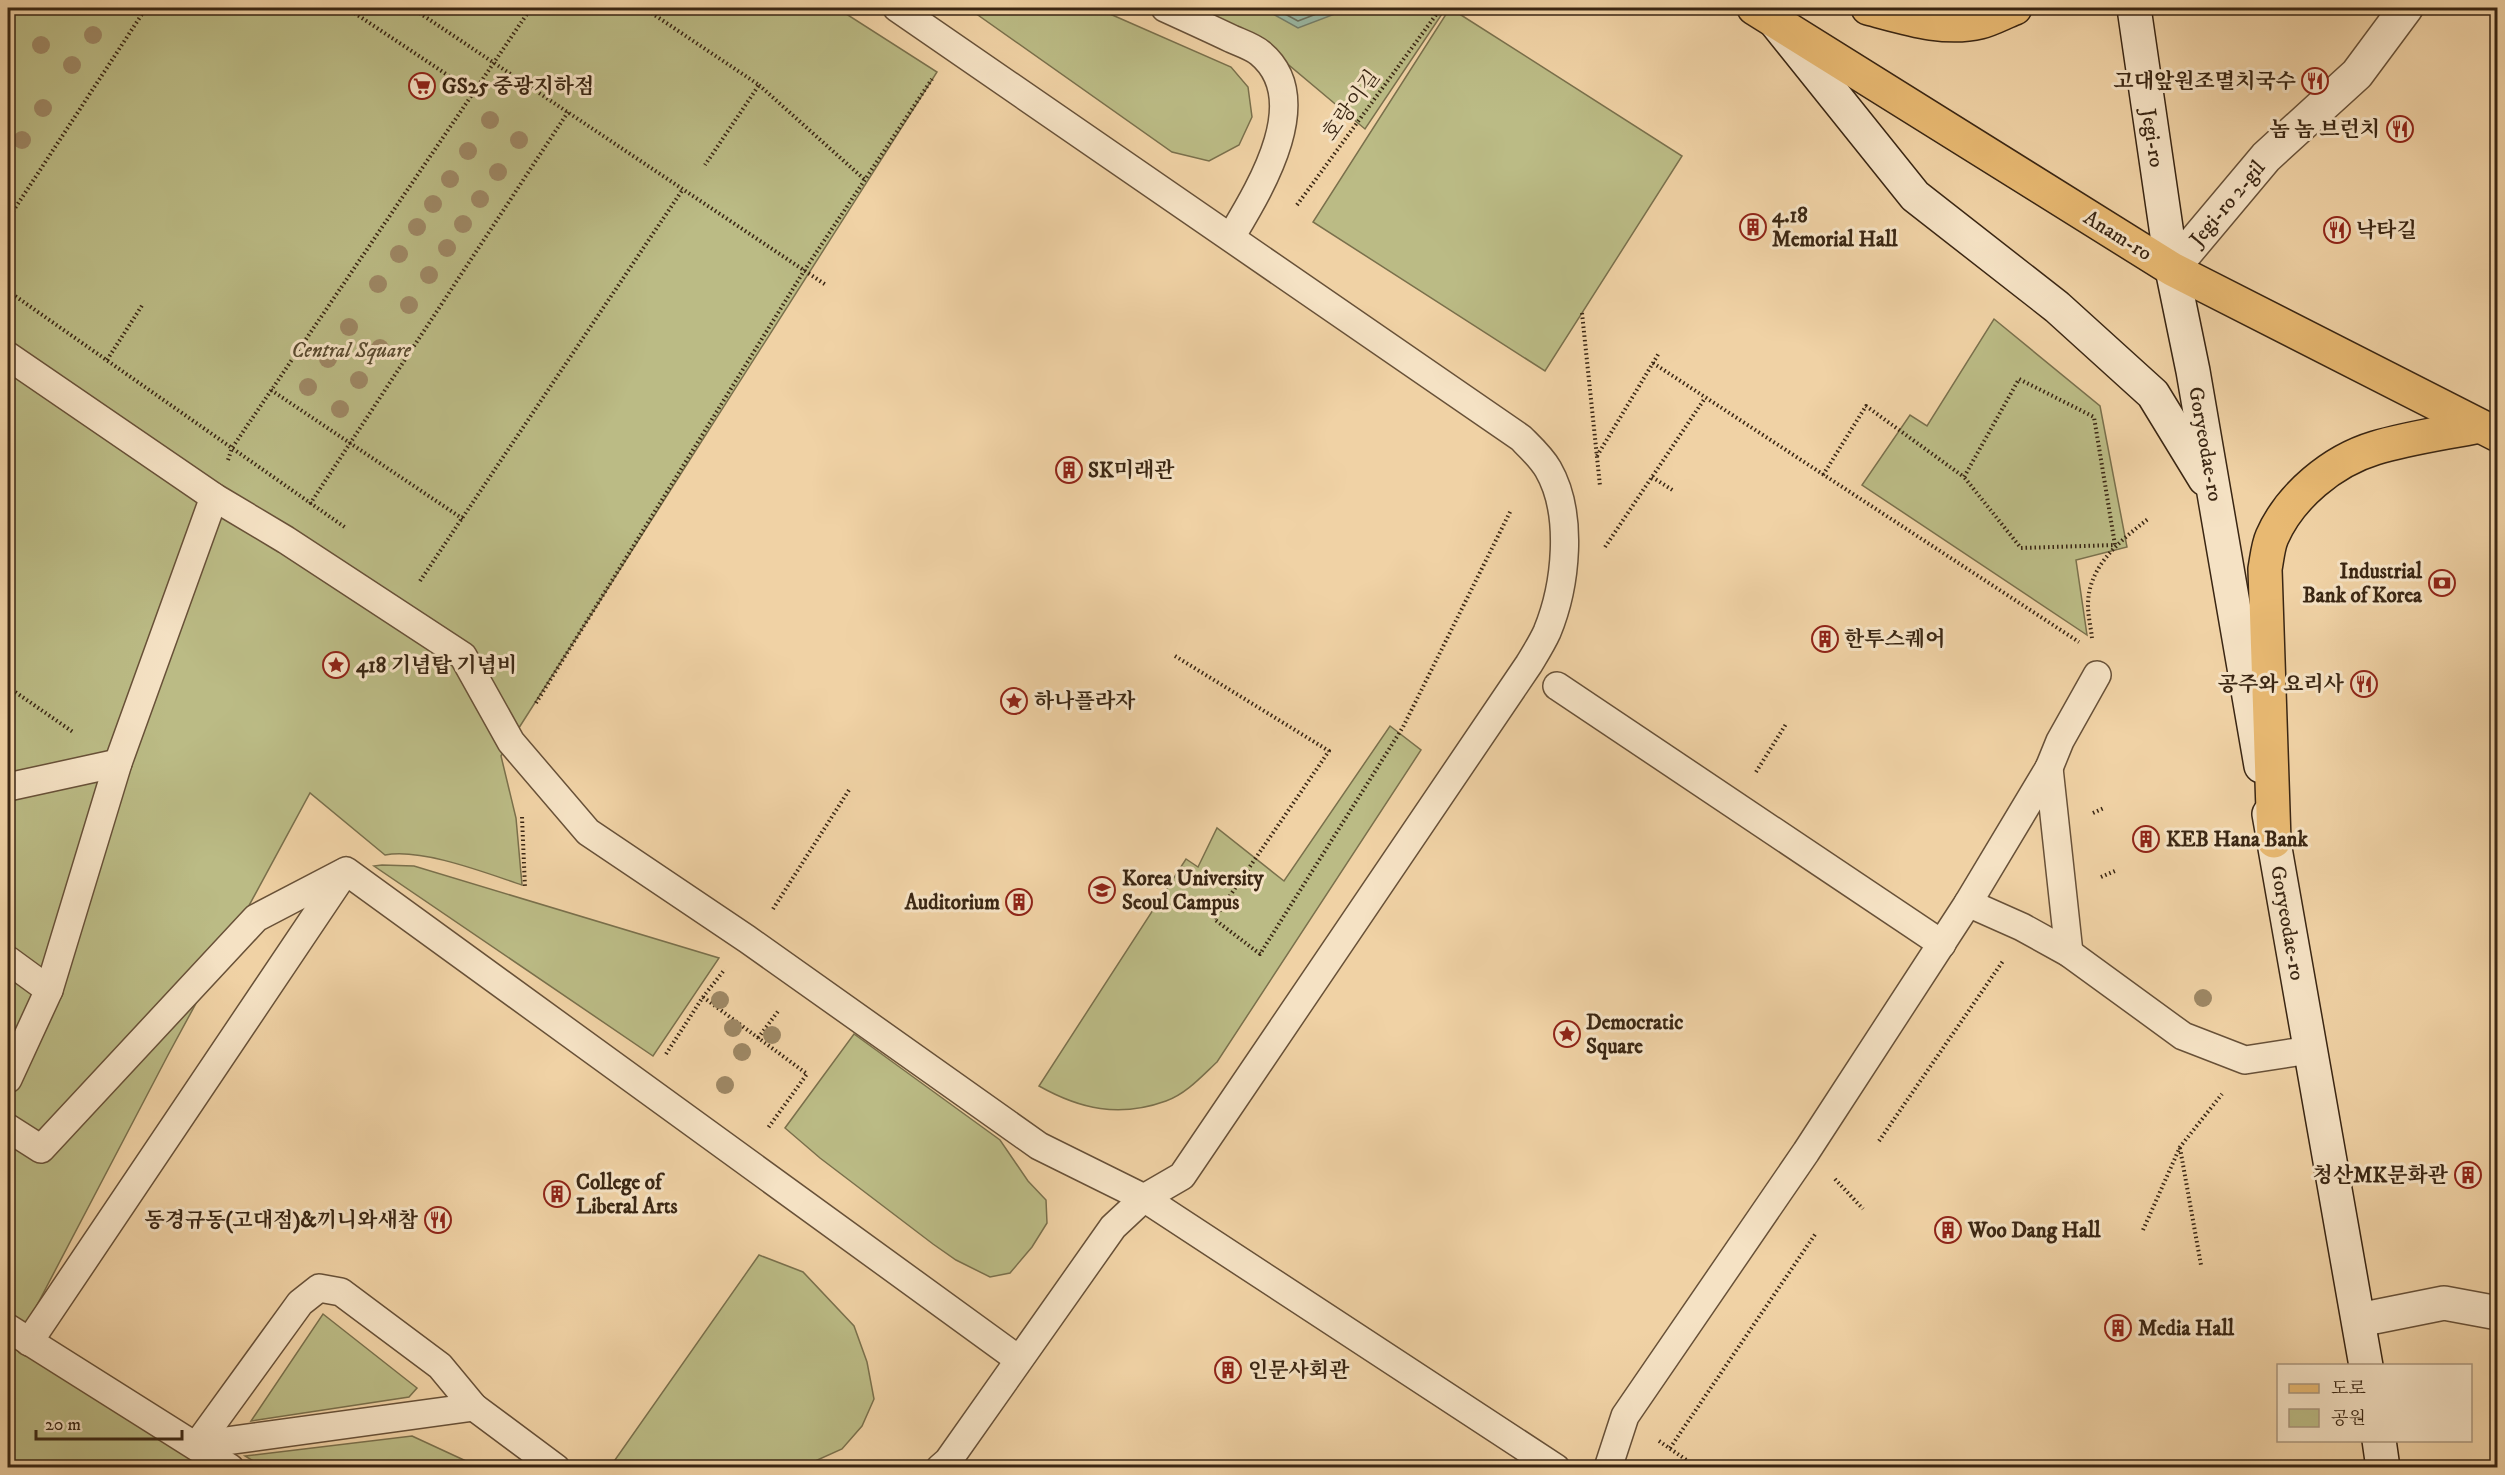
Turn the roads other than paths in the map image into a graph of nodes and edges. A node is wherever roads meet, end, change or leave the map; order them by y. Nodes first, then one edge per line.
1 (897, 8) edge
2 (1165, 8) edge
3 (1868, 8) edge
4 (2015, 8) edge
5 (2134, 8) edge
6 (2406, 8) edge
7 (1764, 14) edge
8 (1231, 237) junction
9 (2172, 268) junction
10 (8, 356) edge
11 (2488, 430) edge
12 (2215, 495) junction
13 (214, 497) junction
14 (2096, 663) road end
15 (1557, 686) dead end
16 (118, 763) junction
17 (2049, 768) junction
18 (8, 787) edge
19 (2274, 841) junction
20 (346, 871) junction
21 (1968, 903) junction
22 (1942, 944) junction
23 (2070, 953) junction
24 (8, 960) edge
25 (49, 990) junction
26 (2310, 1050) junction
27 (8, 1079) edge
28 (8, 1128) edge
29 (1144, 1198) junction
30 (2498, 1313) edge
31 (2359, 1320) junction
32 (18, 1335) edge
33 (1018, 1359) junction
34 (2366, 1364) edge
35 (474, 1407) junction
36 (2379, 1442) edge
37 (197, 1445) junction
38 (230, 1467) edge
39 (556, 1467) edge
40 (940, 1467) edge
41 (1556, 1467) edge
42 (1608, 1467) edge
43 (2383, 1467) edge

1 - 8 lane
2 - 8 lane
3 - 4 main road
5 - 9 main road, Jegi-ro
6 - 9 main road, Jegi-ro 2-gil
7 - 9 main road, Anam-ro
7 - 12 main road
8 - 29 lane
9 - 11 main road, Anam-ro
9 - 12 main road, Goryeodae-ro
10 - 13 lane
11 - 19 main road
12 - 19 main road, Goryeodae-ro
13 - 16 lane
13 - 29 lane
14 - 17 lane
15 - 22 lane
16 - 18 lane
16 - 25 lane
17 - 21 lane
17 - 23 lane
19 - 26 main road, Goryeodae-ro
20 - 28 lane
20 - 32 lane
20 - 33 lane
21 - 22 lane
21 - 23 lane
22 - 42 lane
23 - 26 lane
24 - 25 lane
25 - 27 lane
26 - 31 main road, Goryeodae-ro
29 - 33 lane
29 - 41 lane
30 - 31 main road
31 - 34 main road, Goryeodae-ro
32 - 37 lane
33 - 40 lane
35 - 37 lane
35 - 37 lane
35 - 39 lane
36 - 43 main road
37 - 38 lane

